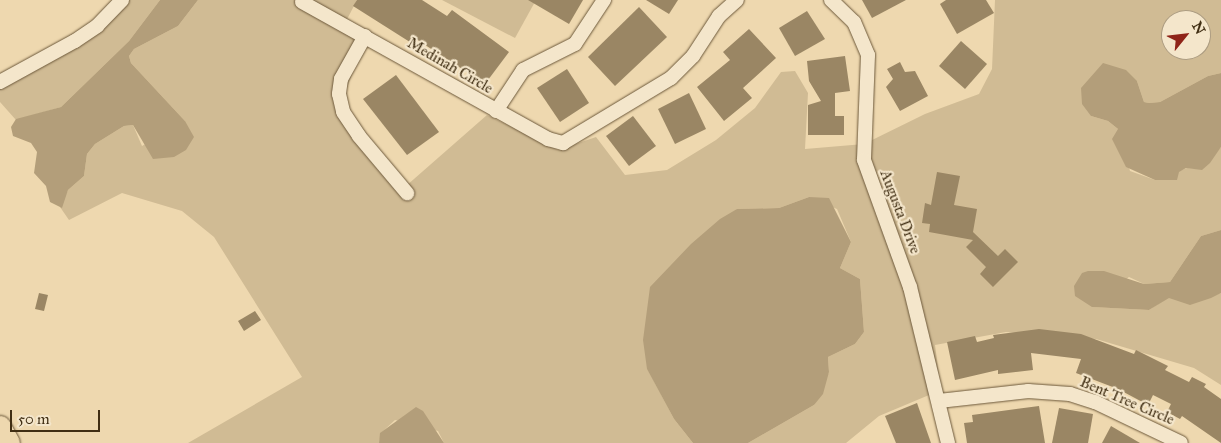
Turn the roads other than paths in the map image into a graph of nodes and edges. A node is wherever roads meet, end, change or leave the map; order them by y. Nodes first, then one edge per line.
1 (122, 0) edge
2 (604, 0) edge
3 (736, 0) edge
4 (831, 0) edge
5 (302, 2) dead end
6 (364, 36) junction
7 (0, 82) edge
8 (496, 111) junction
9 (407, 193) dead end
10 (939, 401) junction
11 (0, 427) edge
12 (9, 443) edge
13 (948, 443) edge
14 (1181, 443) edge

1 - 7 street
2 - 8 street
3 - 8 street, Medinah Circle
4 - 10 street, Augusta Drive
5 - 6 street, Medinah Circle
6 - 8 street, Medinah Circle
6 - 9 street
10 - 13 street, Augusta Drive
10 - 14 street, Bent Tree Circle
11 - 12 main road

